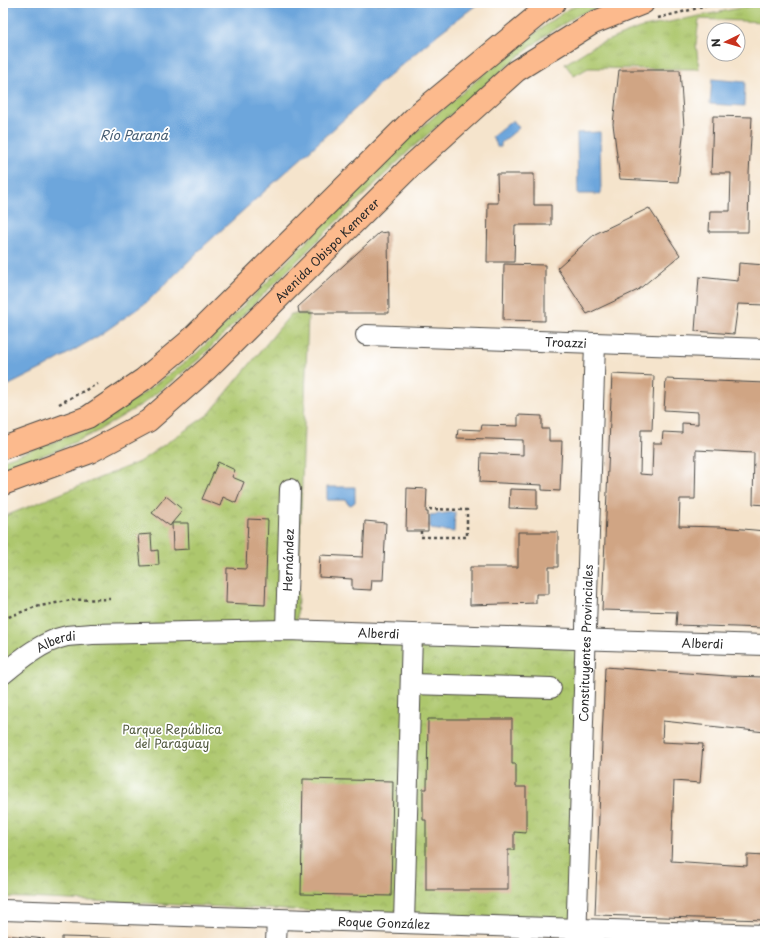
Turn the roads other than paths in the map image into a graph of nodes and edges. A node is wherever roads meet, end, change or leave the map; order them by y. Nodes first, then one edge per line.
1 (554, 3) edge
2 (643, 3) edge
3 (366, 335) dead end
4 (595, 343) junction
5 (765, 349) edge
6 (3, 448) edge
7 (3, 484) edge
8 (290, 489) dead end
9 (286, 630) junction
10 (412, 634) junction
11 (586, 640) junction
12 (765, 645) edge
13 (3, 674) edge
14 (411, 684) junction
15 (551, 688) dead end
16 (3, 910) edge
17 (277, 919) junction
18 (404, 923) junction
19 (765, 935) edge
20 (577, 936) edge
21 (276, 943) edge

1 - 6 main road
2 - 7 main road, Avenida Obispo Kemerer
3 - 4 street, Troazzi
4 - 5 street, Troazzi
4 - 11 street, Constituyentes Provinciales
8 - 9 street, Hernández
9 - 10 street, Alberdi
9 - 13 street, Alberdi
10 - 11 street, Alberdi
10 - 14 street
11 - 12 street, Alberdi
11 - 20 street, Constituyentes Provinciales
14 - 15 street
14 - 18 street
16 - 17 street, Roque González
17 - 18 street, Roque González
17 - 21 street
18 - 20 street, Roque González
19 - 20 street, Roque González

